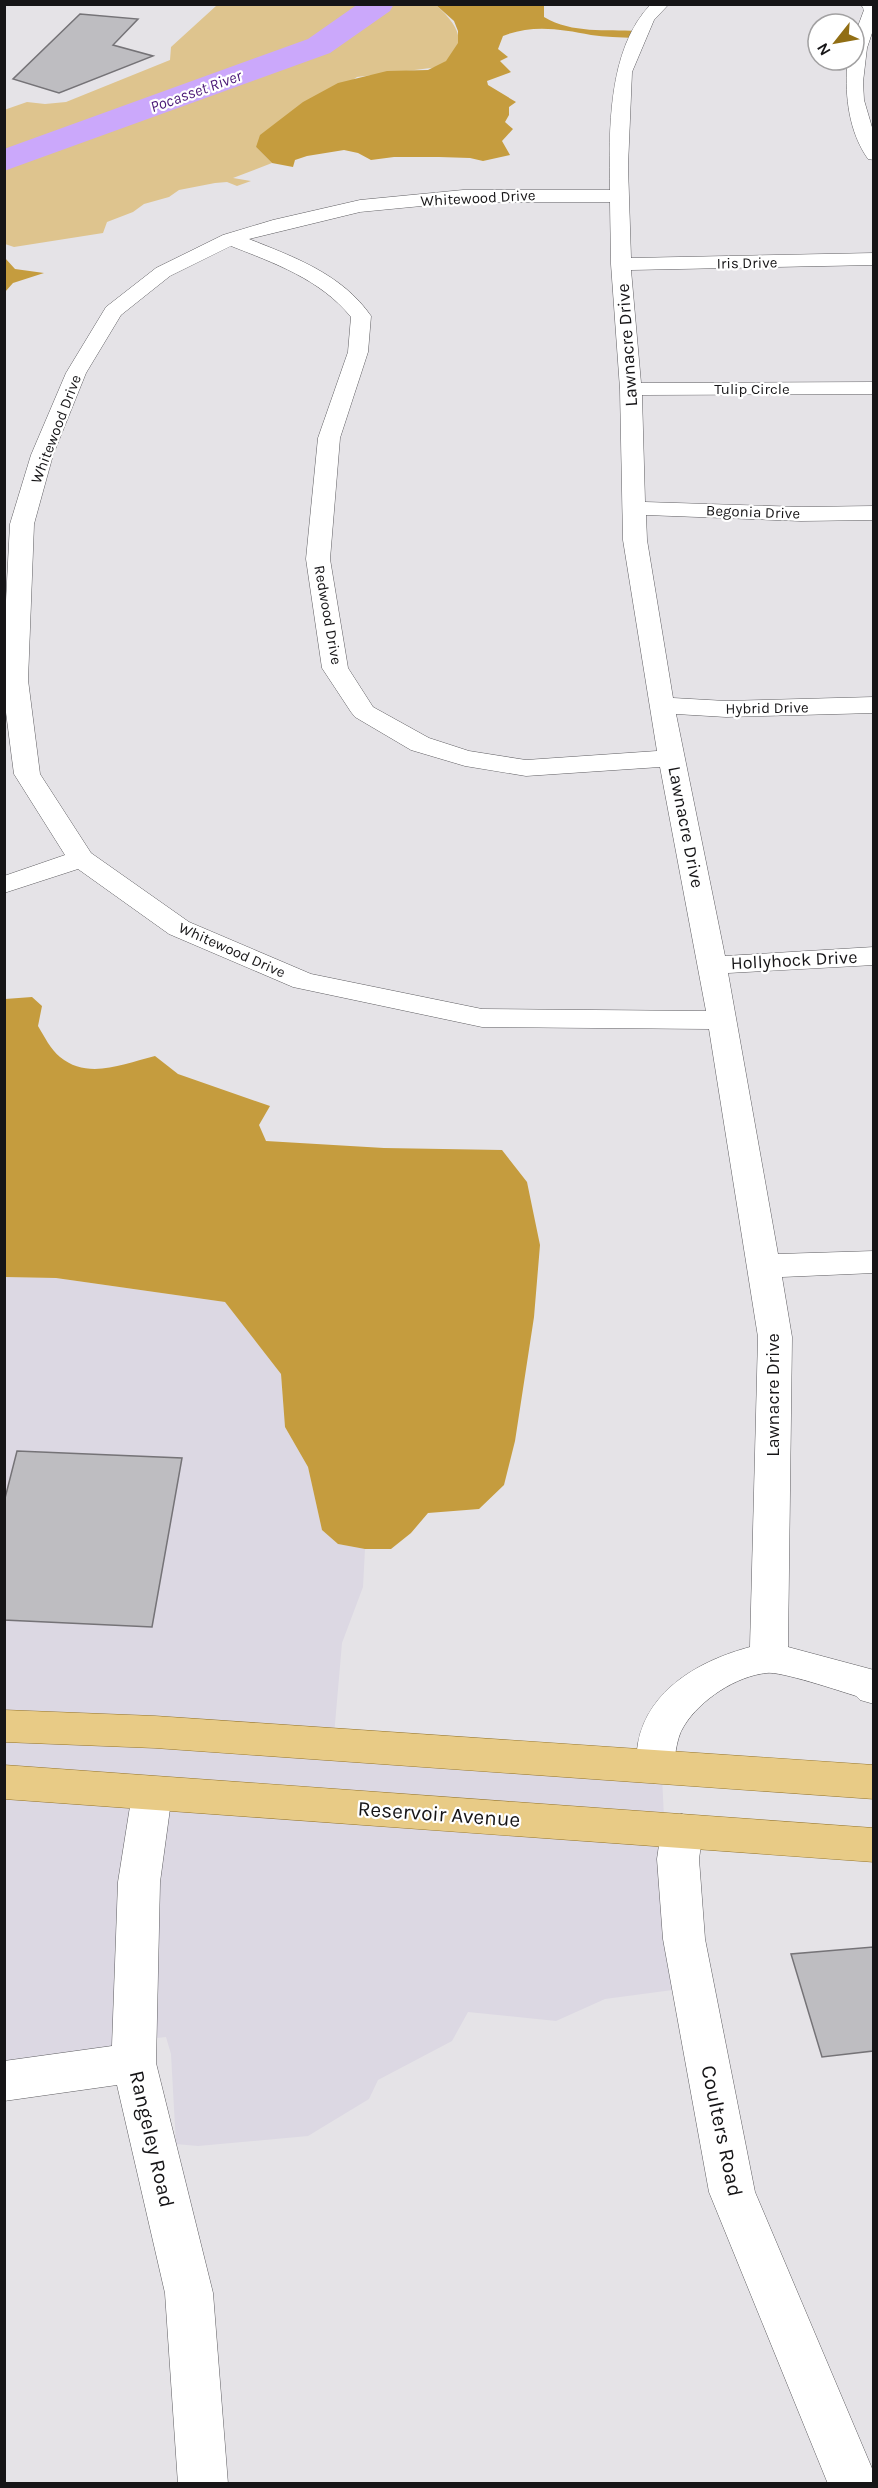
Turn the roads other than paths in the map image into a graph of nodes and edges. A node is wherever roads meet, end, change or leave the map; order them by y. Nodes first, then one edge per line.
1 (661, 4) edge
2 (869, 4) edge
3 (873, 155) edge
4 (619, 196) junction
5 (230, 239) junction
6 (873, 259) edge
7 (621, 264) junction
8 (631, 388) junction
9 (873, 388) edge
10 (633, 508) junction
11 (873, 513) edge
12 (13, 524) edge
13 (661, 705) junction
14 (873, 705) edge
15 (672, 758) junction
16 (81, 859) junction
17 (4, 885) edge
18 (873, 956) edge
19 (714, 965) junction
20 (723, 1020) junction
21 (873, 1262) edge
22 (763, 1266) junction
23 (769, 1657) junction
24 (872, 1686) edge
25 (4, 1726) edge
26 (654, 1767) junction
27 (4, 1782) edge
28 (873, 1782) edge
29 (152, 1794) junction
30 (682, 1831) junction
31 (873, 1845) edge
32 (134, 2062) junction
33 (4, 2081) edge
34 (203, 2484) edge
35 (853, 2484) edge

1 - 4 street, Lawnacre Drive
2 - 3 street
4 - 5 street, Whitewood Drive
4 - 7 street, Lawnacre Drive
5 - 12 street, Whitewood Drive
5 - 15 street, Redwood Drive
6 - 7 street, Iris Drive
7 - 8 street, Lawnacre Drive
8 - 9 street, Tulip Circle
8 - 10 street, Lawnacre Drive
10 - 11 street, Begonia Drive
10 - 13 street, Lawnacre Drive
12 - 16 street, Whitewood Drive
13 - 14 street, Hybrid Drive
13 - 15 street, Lawnacre Drive
15 - 19 street, Lawnacre Drive
16 - 17 street
16 - 20 street, Whitewood Drive
18 - 19 street, Hollyhock Drive
19 - 20 street, Lawnacre Drive
20 - 22 street, Lawnacre Drive
21 - 22 street
22 - 23 street, Lawnacre Drive
23 - 24 street
23 - 26 street
25 - 26 main road
26 - 28 main road
27 - 29 main road, Reservoir Avenue
29 - 30 main road, Reservoir Avenue
29 - 32 street, Rangeley Road
30 - 31 main road, Reservoir Avenue
30 - 35 street, Coulters Road
32 - 33 street
32 - 34 street, Rangeley Road

